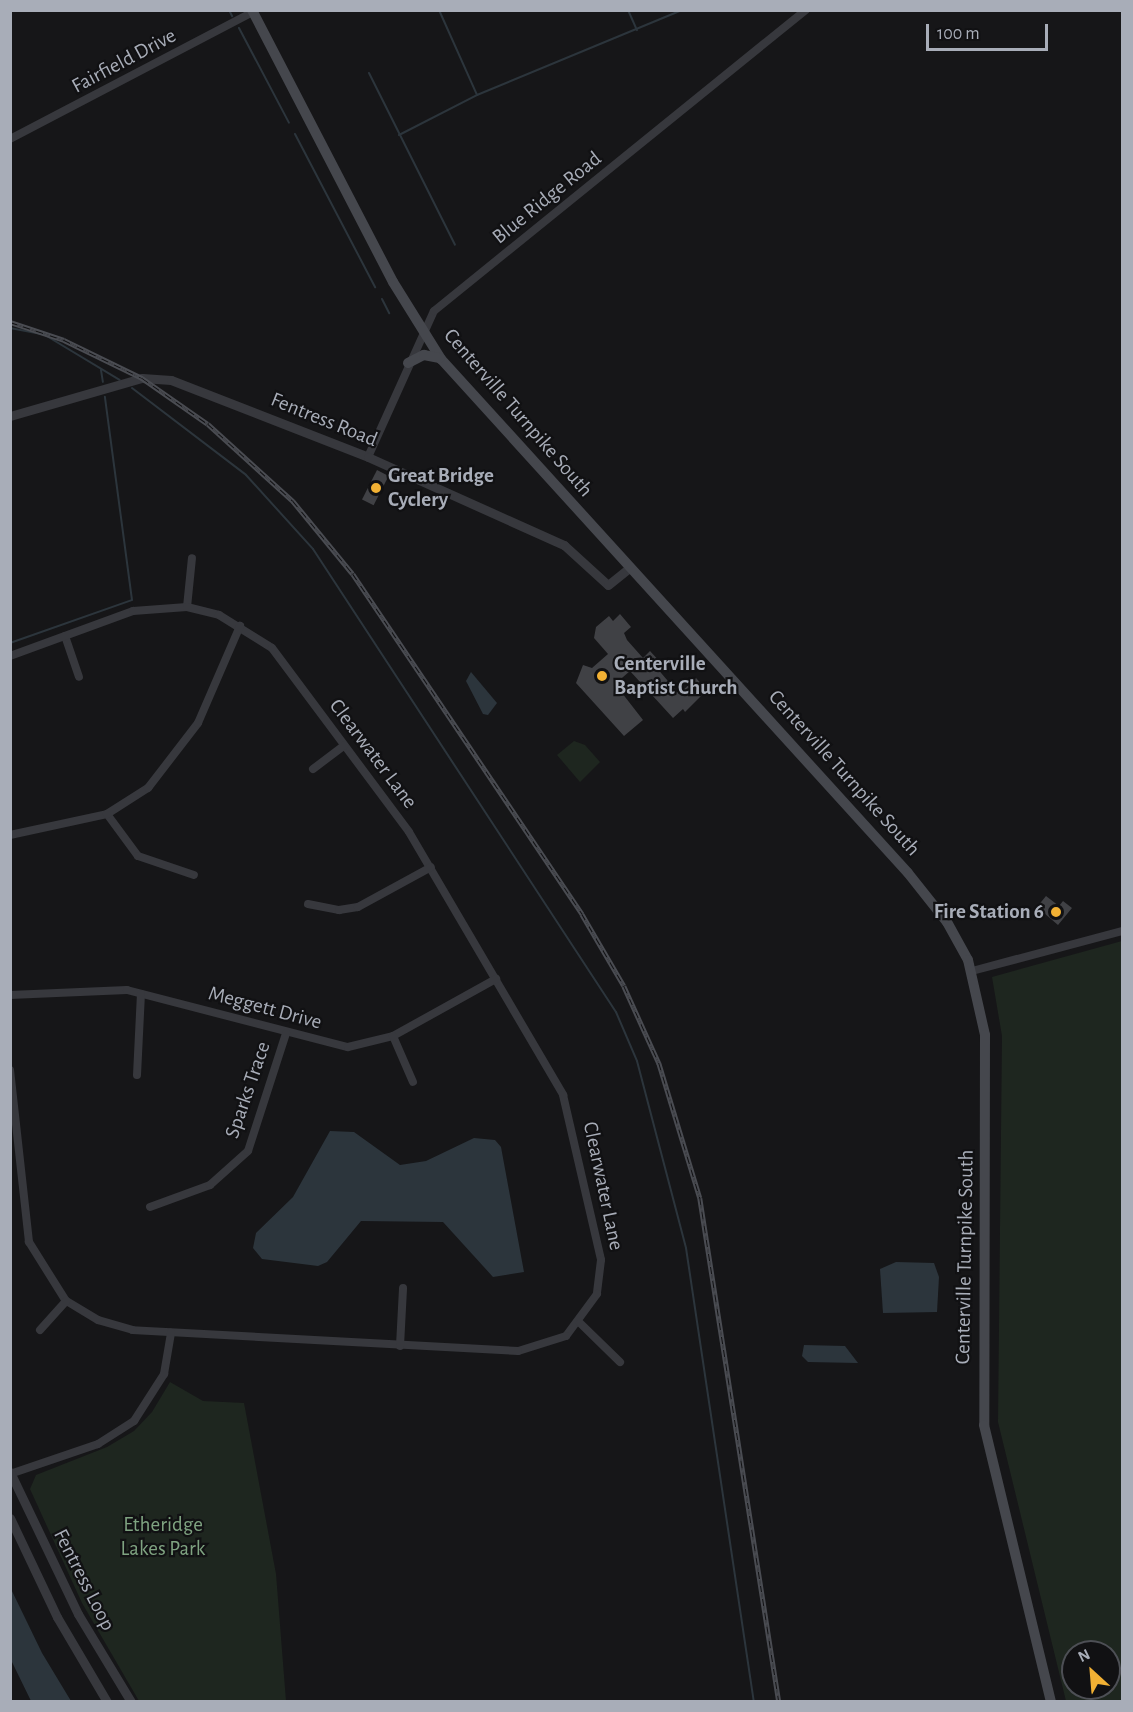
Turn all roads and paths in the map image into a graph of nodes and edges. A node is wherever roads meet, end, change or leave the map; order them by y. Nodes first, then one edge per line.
1 (252, 11) edge
2 (802, 12) edge
3 (10, 139) edge
4 (422, 331) junction
5 (441, 359) junction
6 (408, 363) junction
7 (10, 416) edge
8 (368, 457) junction
9 (192, 558) dead end
10 (630, 567) junction
11 (187, 607) junction
12 (240, 626) junction
13 (64, 636) junction
14 (10, 656) edge
15 (79, 677) dead end
16 (344, 747) junction
17 (313, 770) dead end
18 (107, 814) junction
19 (10, 835) edge
20 (431, 867) junction
21 (194, 875) dead end
22 (308, 904) dead end
23 (1122, 931) edge
24 (972, 971) junction
25 (496, 979) junction
26 (141, 994) junction
27 (10, 995) edge
28 (286, 1033) junction
29 (393, 1036) junction
30 (10, 1070) edge
31 (137, 1075) dead end
32 (413, 1082) dead end
33 (150, 1207) dead end
34 (403, 1288) dead end
35 (66, 1301) junction
36 (580, 1323) junction
37 (40, 1330) dead end
38 (171, 1333) junction
39 (400, 1346) junction
40 (620, 1362) dead end
41 (11, 1473) edge
42 (10, 1518) edge
43 (107, 1701) edge
44 (131, 1701) edge
45 (1051, 1701) edge

1 - 3 street, Fairfield Drive
1 - 4 main road, Centerville Turnpike South
2 - 4 street, Blue Ridge Road
4 - 5 main road, Centerville Turnpike South
4 - 6 street, Blue Ridge Road
5 - 6 main road
5 - 10 main road, Centerville Turnpike South
6 - 8 street, Blue Ridge Road
7 - 8 street, Fentress Road
8 - 10 street, Fentress Road
9 - 11 street
10 - 24 main road, Centerville Turnpike South
11 - 12 street, Clearwater Lane
11 - 13 street, Clearwater Lane
12 - 16 street, Clearwater Lane
12 - 18 street
13 - 14 street, Clearwater Lane
13 - 15 street
16 - 17 street
16 - 20 street, Clearwater Lane
18 - 19 street
18 - 21 street
20 - 22 street
20 - 25 street, Clearwater Lane
23 - 24 street
24 - 45 main road, Centerville Turnpike South
25 - 29 street, Meggett Drive
25 - 36 street, Clearwater Lane
26 - 27 street, Meggett Drive
26 - 28 street, Meggett Drive
26 - 31 street
28 - 29 street, Meggett Drive
28 - 33 street, Sparks Trace
29 - 32 street
30 - 35 street, Clearwater Lane
34 - 39 street
35 - 37 street
35 - 38 street, Clearwater Lane
36 - 39 street, Clearwater Lane
36 - 40 street
38 - 39 street, Clearwater Lane
38 - 41 street
41 - 44 street, Fentress Loop
42 - 43 street, Fentress Loop

